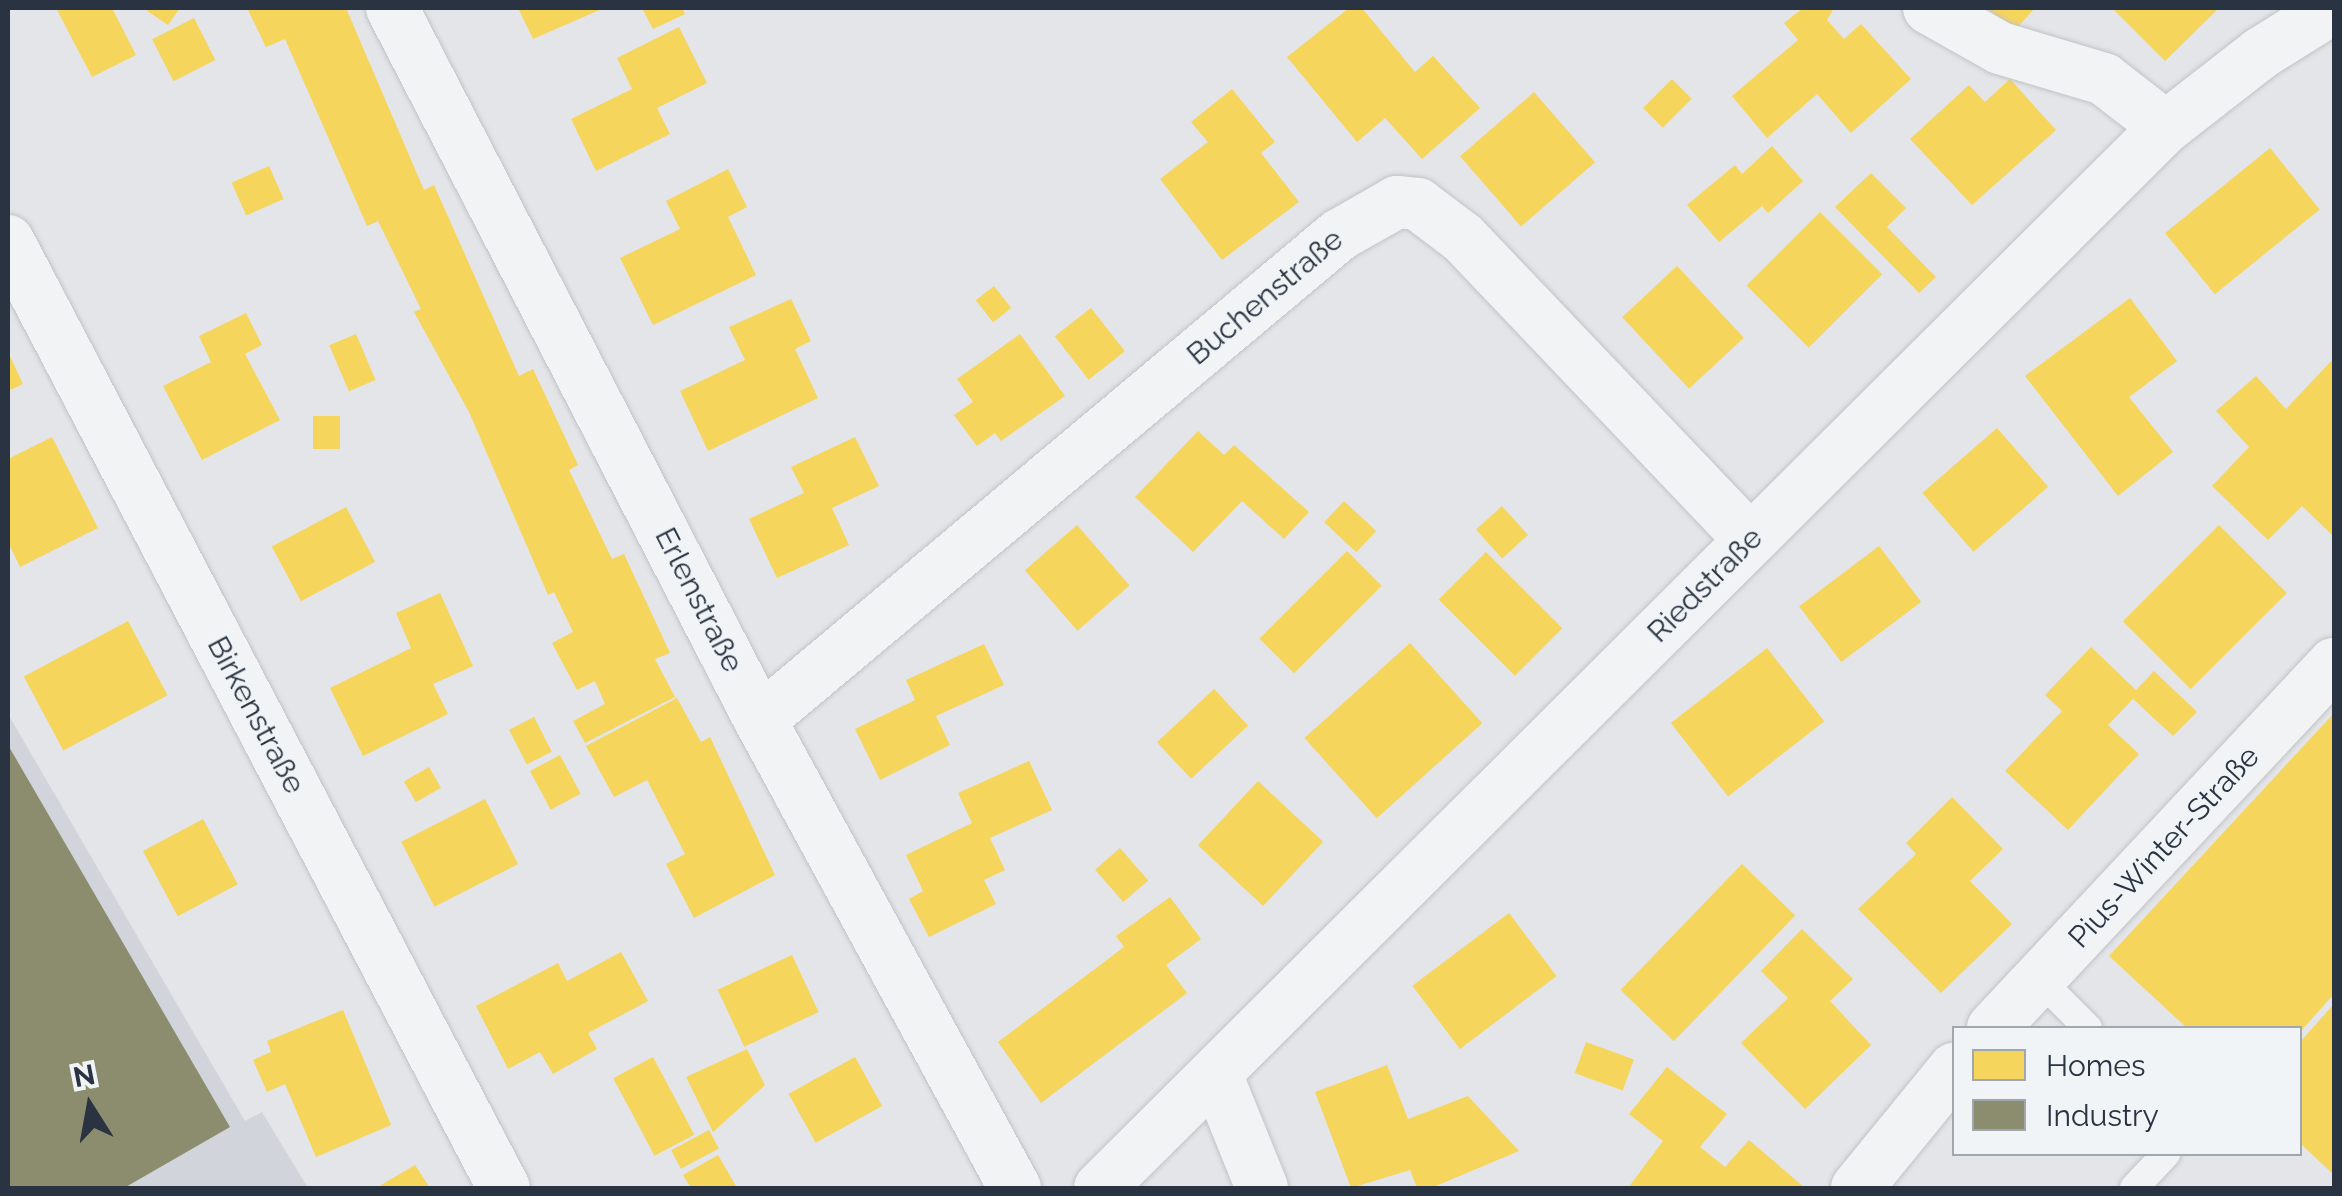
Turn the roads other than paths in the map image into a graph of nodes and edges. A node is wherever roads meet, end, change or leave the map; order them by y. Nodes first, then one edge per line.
1 (392, 8) edge
2 (1929, 8) edge
3 (2333, 8) edge
4 (2166, 128) junction
5 (8, 241) edge
6 (1750, 539) junction
7 (2334, 664) edge
8 (760, 720) junction
9 (2040, 980) junction
10 (1996, 1026) edge
11 (2086, 1026) edge
12 (1952, 1072) edge
13 (1216, 1074) junction
14 (2164, 1156) edge
15 (504, 1188) edge
16 (1015, 1188) edge
17 (1100, 1188) edge
18 (1262, 1188) edge
19 (1857, 1188) edge
20 (2134, 1188) edge

1 - 8 street, Erlenstraße
2 - 4 street
3 - 4 street, Riedstraße
4 - 6 street, Riedstraße
5 - 15 street, Birkenstraße
6 - 8 street, Buchenstraße
6 - 13 street, Riedstraße
7 - 9 street, Pius-Winter-Straße
8 - 16 street, Erlenstraße
9 - 10 street, Pius-Winter-Straße
9 - 11 lane
12 - 19 street
13 - 17 street, Riedstraße
13 - 18 street
14 - 20 lane

